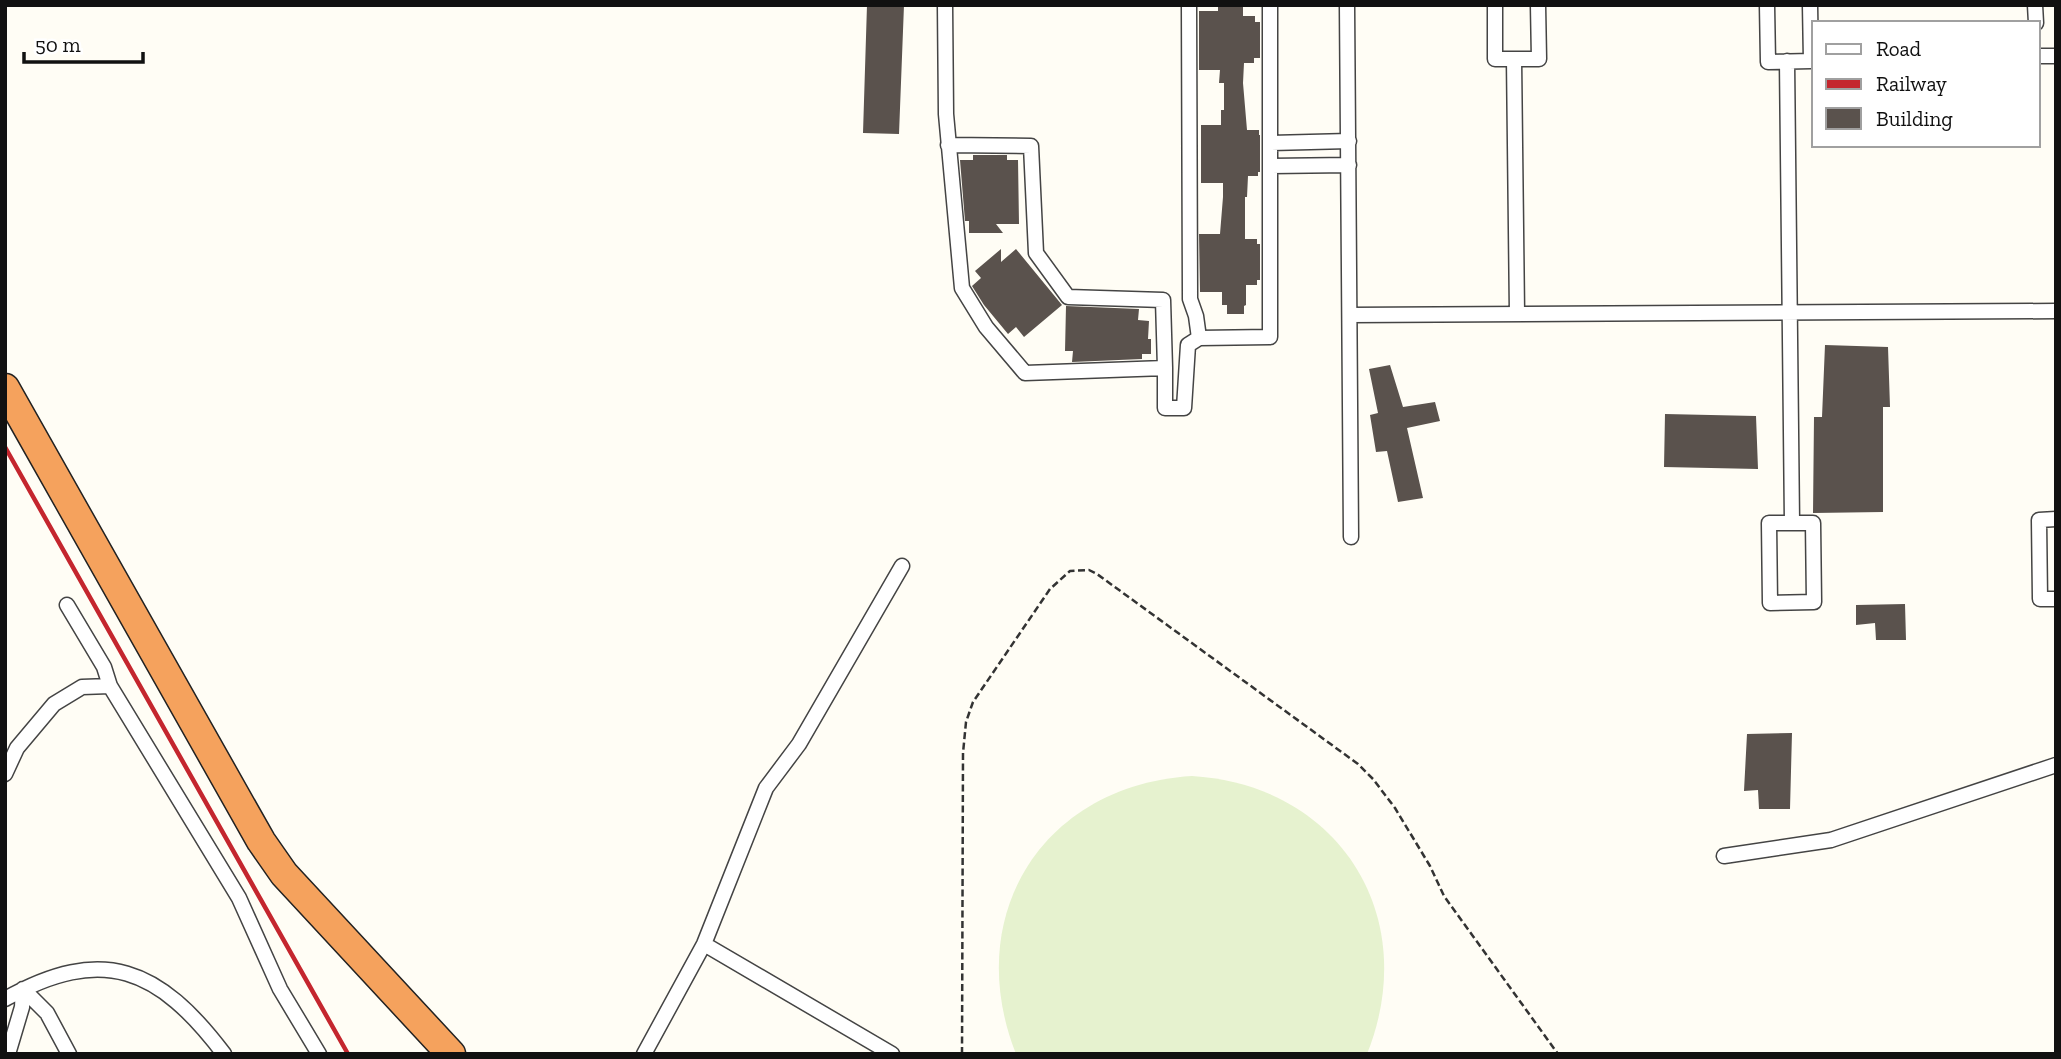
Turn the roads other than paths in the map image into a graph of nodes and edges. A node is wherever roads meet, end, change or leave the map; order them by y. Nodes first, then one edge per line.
1 (945, 5) edge
2 (1189, 5) edge
3 (1270, 5) edge
4 (1347, 5) edge
5 (1495, 5) edge
6 (1538, 5) edge
7 (1767, 5) edge
8 (1810, 5) edge
9 (1514, 59) junction
10 (1787, 61) junction
11 (1349, 141) junction
12 (1271, 143) junction
13 (948, 145) junction
14 (1349, 165) junction
15 (1271, 166) junction
16 (2056, 311) edge
17 (1789, 313) junction
18 (1517, 314) junction
19 (1350, 315) junction
20 (1199, 338) junction
21 (1165, 369) junction
22 (5, 388) edge
23 (2056, 520) edge
24 (1792, 523) junction
25 (1351, 537) dead end
26 (902, 566) dead end
27 (2056, 598) edge
28 (67, 605) dead end
29 (110, 686) junction
30 (2056, 765) edge
31 (5, 774) edge
32 (1724, 856) dead end
33 (704, 944) junction
34 (23, 989) junction
35 (5, 999) edge
36 (8, 1054) edge
37 (69, 1054) edge
38 (224, 1054) edge
39 (319, 1054) edge
40 (452, 1054) edge
41 (644, 1054) edge
42 (892, 1054) edge

1 - 13 street
2 - 20 street
3 - 12 street
4 - 11 street
5 - 9 street
6 - 9 street
7 - 10 street
8 - 10 street
9 - 18 street
10 - 17 street
11 - 12 street
11 - 14 street
12 - 15 street
13 - 21 street
13 - 21 street
14 - 15 street
14 - 19 street
15 - 20 street
16 - 17 street
17 - 18 street
17 - 24 street
18 - 19 street
19 - 25 street
20 - 21 street
22 - 40 highway
23 - 27 street
24 - 24 street
26 - 33 street
28 - 29 street
29 - 31 street
29 - 39 street
30 - 32 street
33 - 41 street
33 - 42 street
34 - 35 street
34 - 36 street
34 - 37 street
34 - 38 street

